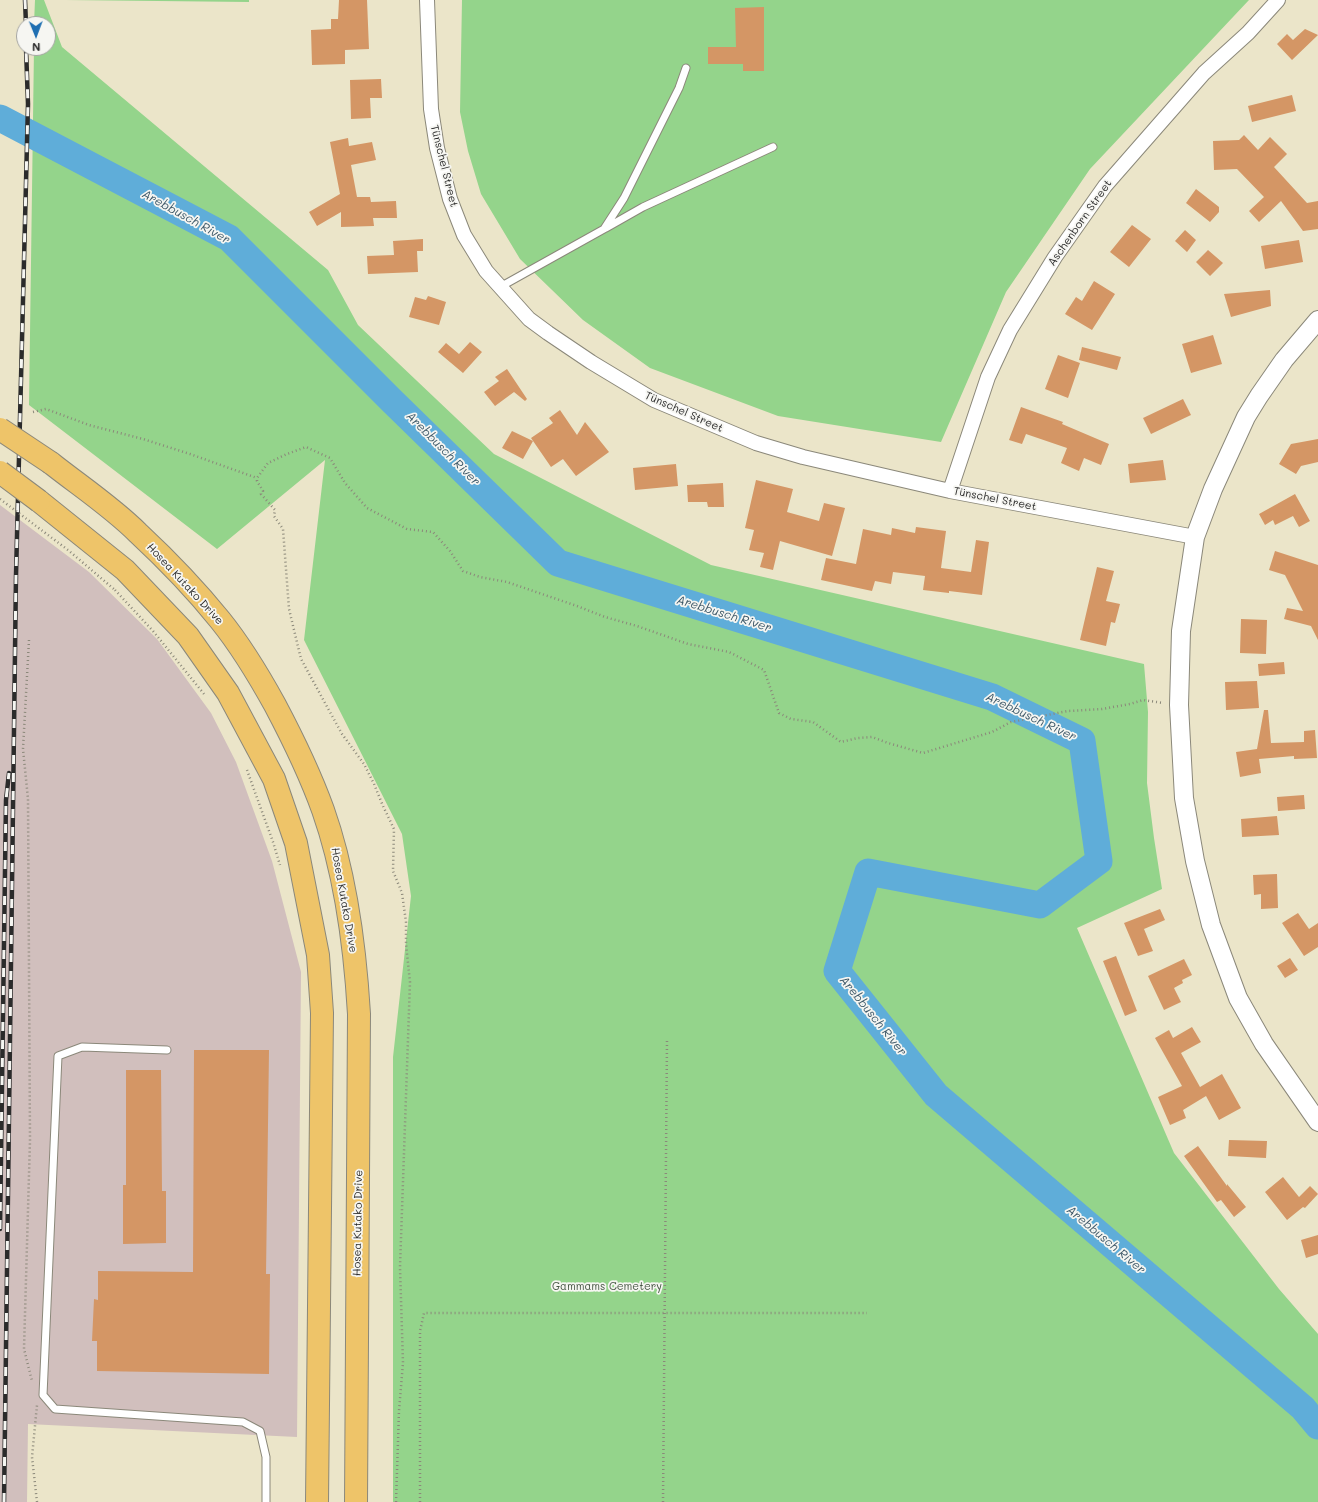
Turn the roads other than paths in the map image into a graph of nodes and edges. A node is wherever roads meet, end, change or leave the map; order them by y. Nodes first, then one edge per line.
1 (427, 0) edge
2 (1278, 0) edge
3 (686, 68) dead end
4 (773, 146) dead end
5 (604, 229) junction
6 (500, 288) junction
7 (1318, 320) edge
8 (0, 428) edge
9 (0, 472) edge
10 (950, 491) junction
11 (1195, 537) junction
12 (166, 1050) dead end
13 (1318, 1122) edge
14 (266, 1502) edge
15 (316, 1502) edge
16 (356, 1502) edge

1 - 6 street, Tünschel Street
2 - 10 street, Aschenborn Street
3 - 5 lane
4 - 5 lane
5 - 6 lane
6 - 10 street, Tünschel Street
7 - 11 street
8 - 16 main road, Hosea Kutako Drive, bridge
9 - 15 main road, bridge
10 - 11 street, Tünschel Street
11 - 13 street
12 - 14 lane

